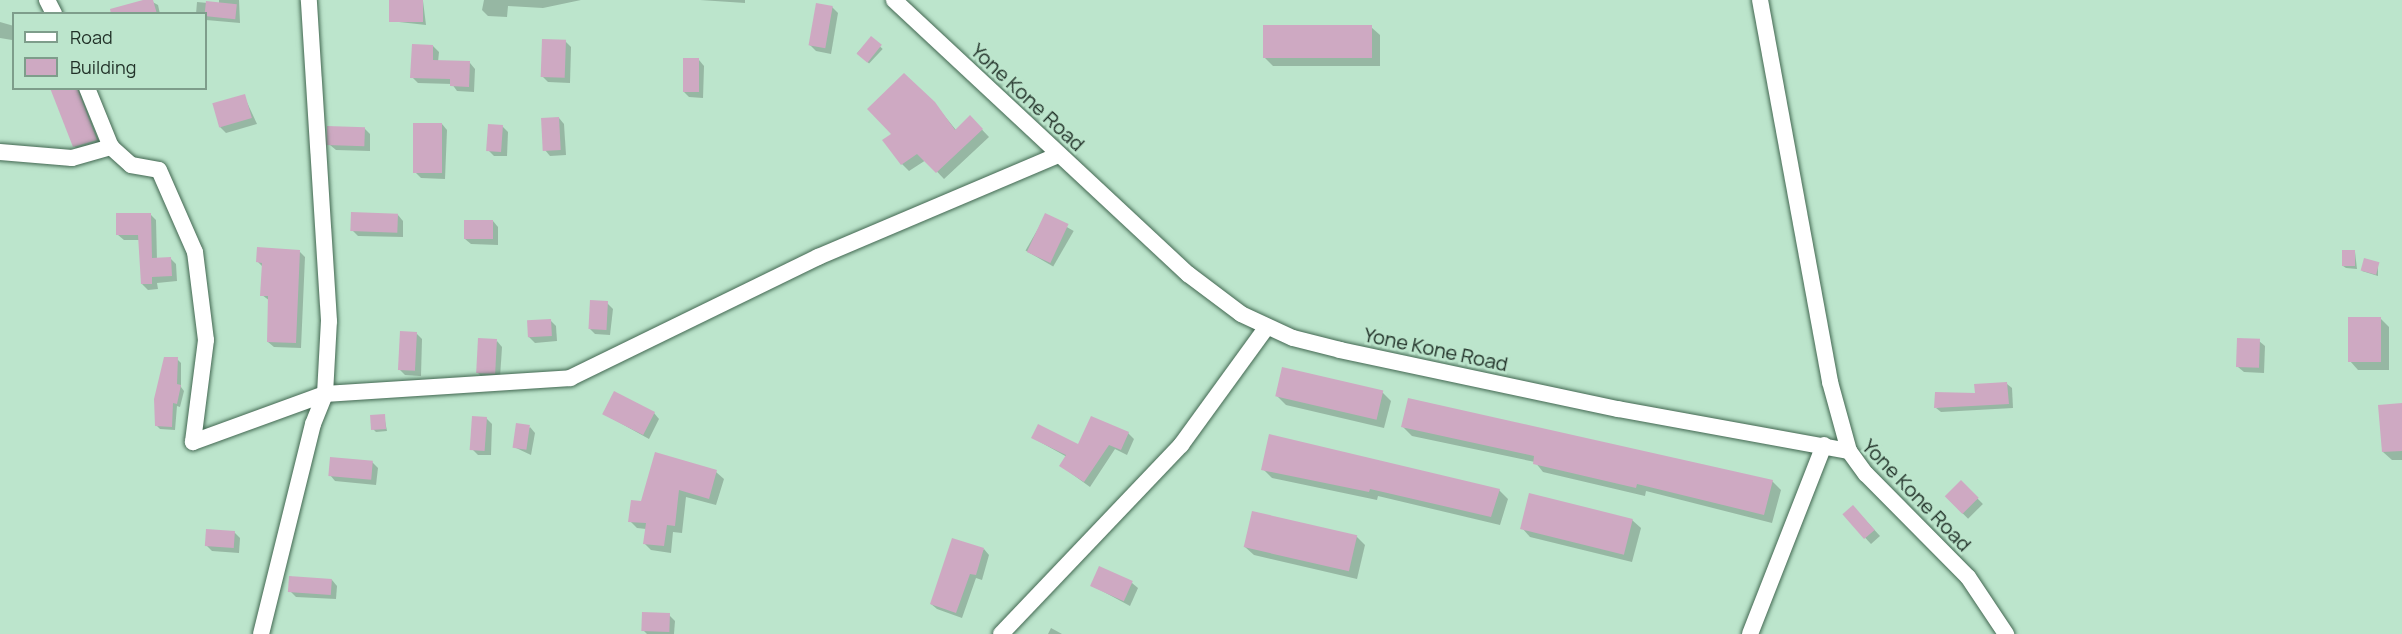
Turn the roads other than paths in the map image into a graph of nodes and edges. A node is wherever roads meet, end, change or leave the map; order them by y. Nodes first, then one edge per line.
1 (309, 0) edge
2 (894, 0) edge
3 (1760, 0) edge
4 (88, 90) edge
5 (111, 147) junction
6 (0, 152) edge
7 (1058, 155) junction
8 (1266, 328) junction
9 (325, 394) junction
10 (1824, 445) junction
11 (1849, 451) junction
12 (261, 634) edge
13 (1001, 634) edge
14 (1750, 634) edge
15 (2006, 634) edge

1 - 9 street
2 - 7 street, Yone Kone Road
3 - 11 street
4 - 5 street
5 - 6 street
5 - 9 street
7 - 8 street, Yone Kone Road
7 - 9 street
8 - 10 street, Yone Kone Road
8 - 13 street
9 - 12 street
10 - 11 street, Yone Kone Road
10 - 14 street
11 - 15 street, Yone Kone Road

